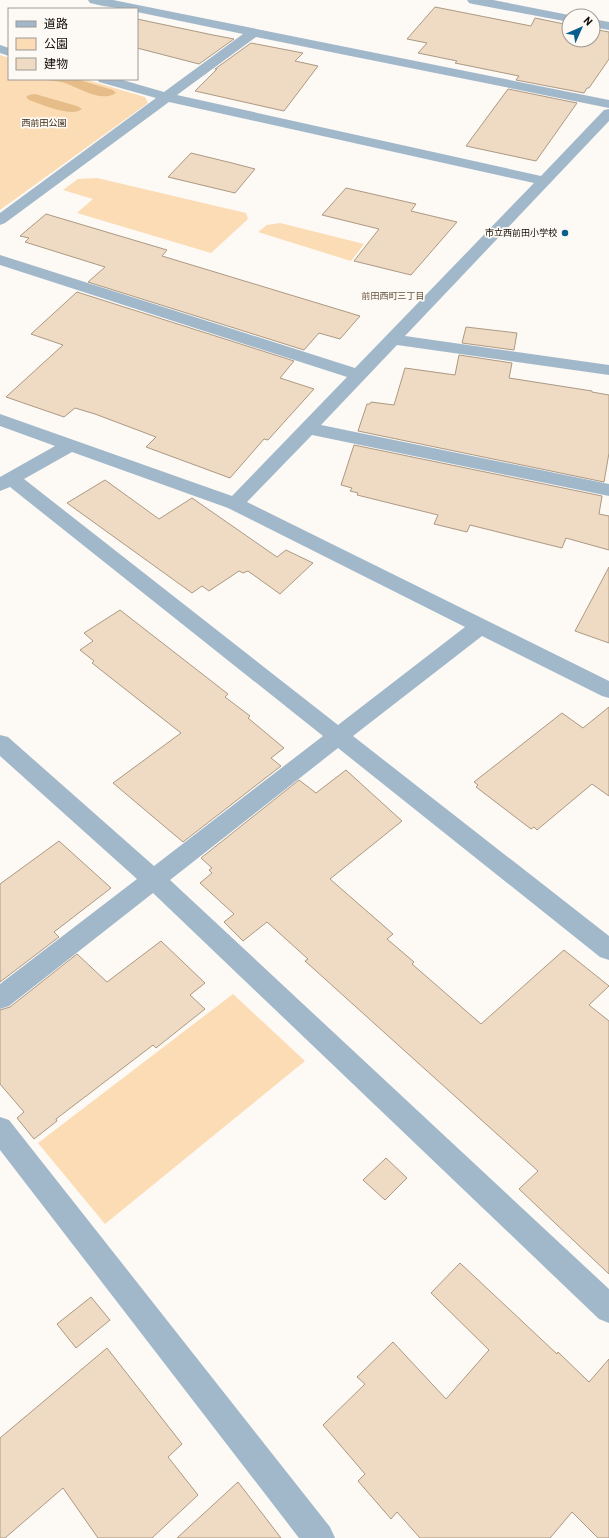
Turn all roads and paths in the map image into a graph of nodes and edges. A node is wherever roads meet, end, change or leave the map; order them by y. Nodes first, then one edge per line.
1 (94, 0) edge
2 (473, 0) edge
3 (134, 8) edge
4 (138, 9) edge
5 (561, 16) edge
6 (254, 32) junction
7 (108, 80) edge
8 (167, 97) junction
9 (609, 104) edge
10 (609, 113) edge
11 (544, 181) junction
12 (0, 220) edge
13 (0, 260) edge
14 (393, 339) junction
15 (609, 370) edge
16 (358, 375) junction
17 (0, 420) edge
18 (307, 428) junction
19 (71, 445) junction
20 (6, 482) edge
21 (609, 490) edge
22 (235, 504) junction
23 (481, 626) junction
24 (609, 690) edge
25 (339, 736) junction
26 (0, 743) edge
27 (153, 879) junction
28 (609, 950) edge
29 (0, 998) edge
30 (0, 1129) edge
31 (609, 1308) edge
32 (319, 1538) edge

1 - 3 street
2 - 5 street
4 - 6 street
6 - 8 street
6 - 9 street
7 - 8 street
8 - 11 street
8 - 12 street
10 - 11 street
11 - 14 street
13 - 16 street
14 - 15 street
14 - 16 street
16 - 18 street
17 - 19 street
18 - 21 street
18 - 22 street
19 - 20 street
19 - 22 street
20 - 25 street
22 - 23 street
23 - 24 street
23 - 25 street
25 - 27 street
25 - 28 street
26 - 27 street
27 - 29 street
27 - 31 street
30 - 32 street

